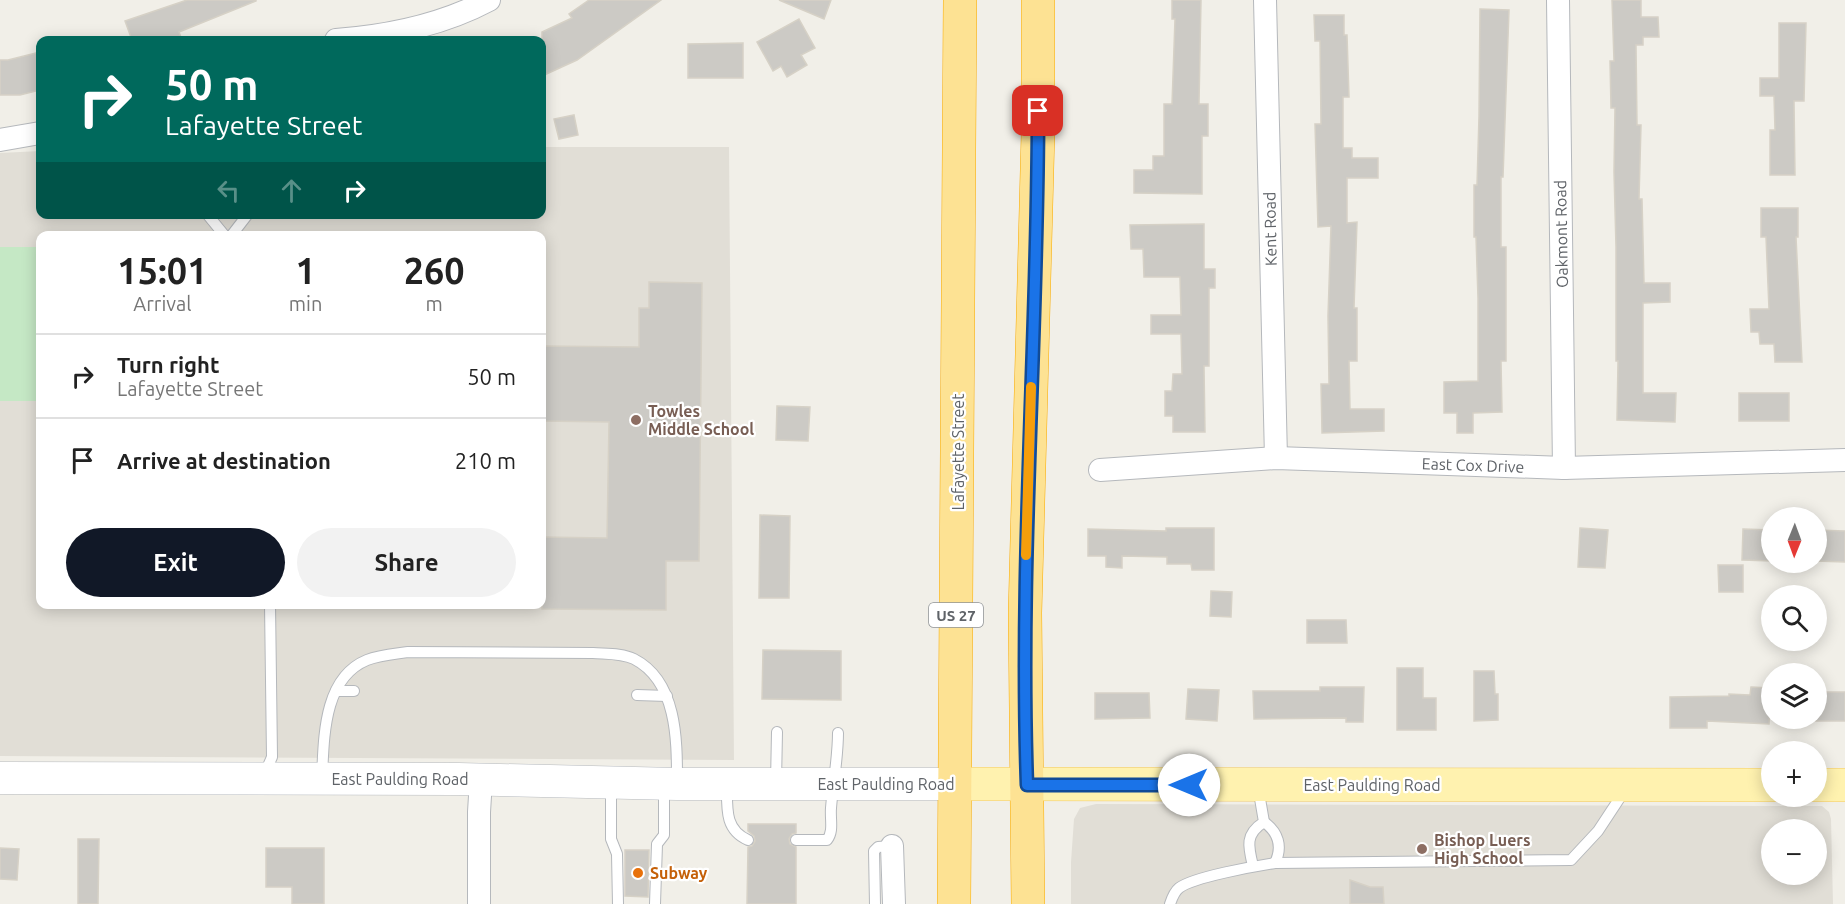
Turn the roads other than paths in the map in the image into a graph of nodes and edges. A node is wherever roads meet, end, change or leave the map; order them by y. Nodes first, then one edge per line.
1 (489, 0) edge
2 (960, 0) edge
3 (1038, 0) edge
4 (1265, 0) edge
5 (1558, 0) edge
6 (362, 36) edge
7 (36, 134) edge
8 (0, 140) edge
9 (211, 219) edge
10 (244, 219) edge
11 (221, 231) edge
12 (235, 231) edge
13 (1276, 458) junction
14 (1845, 460) edge
15 (1564, 468) junction
16 (1100, 470) dead end
17 (270, 609) edge
18 (336, 691) junction
19 (354, 691) dead end
20 (637, 695) dead end
21 (667, 696) junction
22 (777, 732) dead end
23 (838, 733) dead end
24 (0, 778) edge
25 (262, 778) junction
26 (322, 779) junction
27 (481, 780) junction
28 (610, 783) junction
29 (670, 783) junction
30 (727, 783) junction
31 (776, 784) junction
32 (835, 784) junction
33 (954, 784) junction
34 (1027, 785) junction
35 (1258, 785) junction
36 (1628, 785) junction
37 (1761, 785) edge
38 (1827, 785) edge
39 (1845, 785) edge
40 (1264, 822) junction
41 (748, 840) dead end
42 (796, 840) dead end
43 (892, 846) joint
44 (1275, 863) junction
45 (1253, 866) junction
46 (479, 904) edge
47 (618, 904) edge
48 (655, 904) edge
49 (875, 904) edge
50 (894, 904) edge
51 (954, 904) edge
52 (1028, 904) edge
53 (1170, 904) edge

1 - 6 street
2 - 33 highway, Lafayette Street / US 27
3 - 34 highway
4 - 13 street, Kent Road
5 - 15 street, Oakmont Road
7 - 8 street
9 - 11 lane
10 - 12 lane
13 - 15 street, East Cox Drive
13 - 16 street, East Cox Drive
14 - 15 street, East Cox Drive
17 - 25 lane
18 - 19 lane
18 - 21 lane
18 - 26 lane
20 - 21 lane
21 - 29 lane
22 - 31 lane
23 - 32 lane
24 - 25 main road, East Paulding Road
25 - 26 main road, East Paulding Road
26 - 27 main road, East Paulding Road
27 - 28 main road, East Paulding Road
27 - 46 street
28 - 29 main road, East Paulding Road
28 - 47 lane
29 - 30 main road, East Paulding Road
29 - 48 lane
30 - 31 main road, East Paulding Road
30 - 41 lane
31 - 32 main road, East Paulding Road
32 - 33 main road, East Paulding Road
32 - 42 lane
33 - 34 main road, East Paulding Road
33 - 51 highway, Lafayette Street / US 27
34 - 35 main road, East Paulding Road
34 - 52 highway
35 - 36 main road, East Paulding Road
35 - 40 lane
36 - 37 main road, East Paulding Road
36 - 44 lane
38 - 39 main road
40 - 44 lane
40 - 45 lane
43 - 49 lane
43 - 50 street
44 - 45 lane
45 - 53 lane

